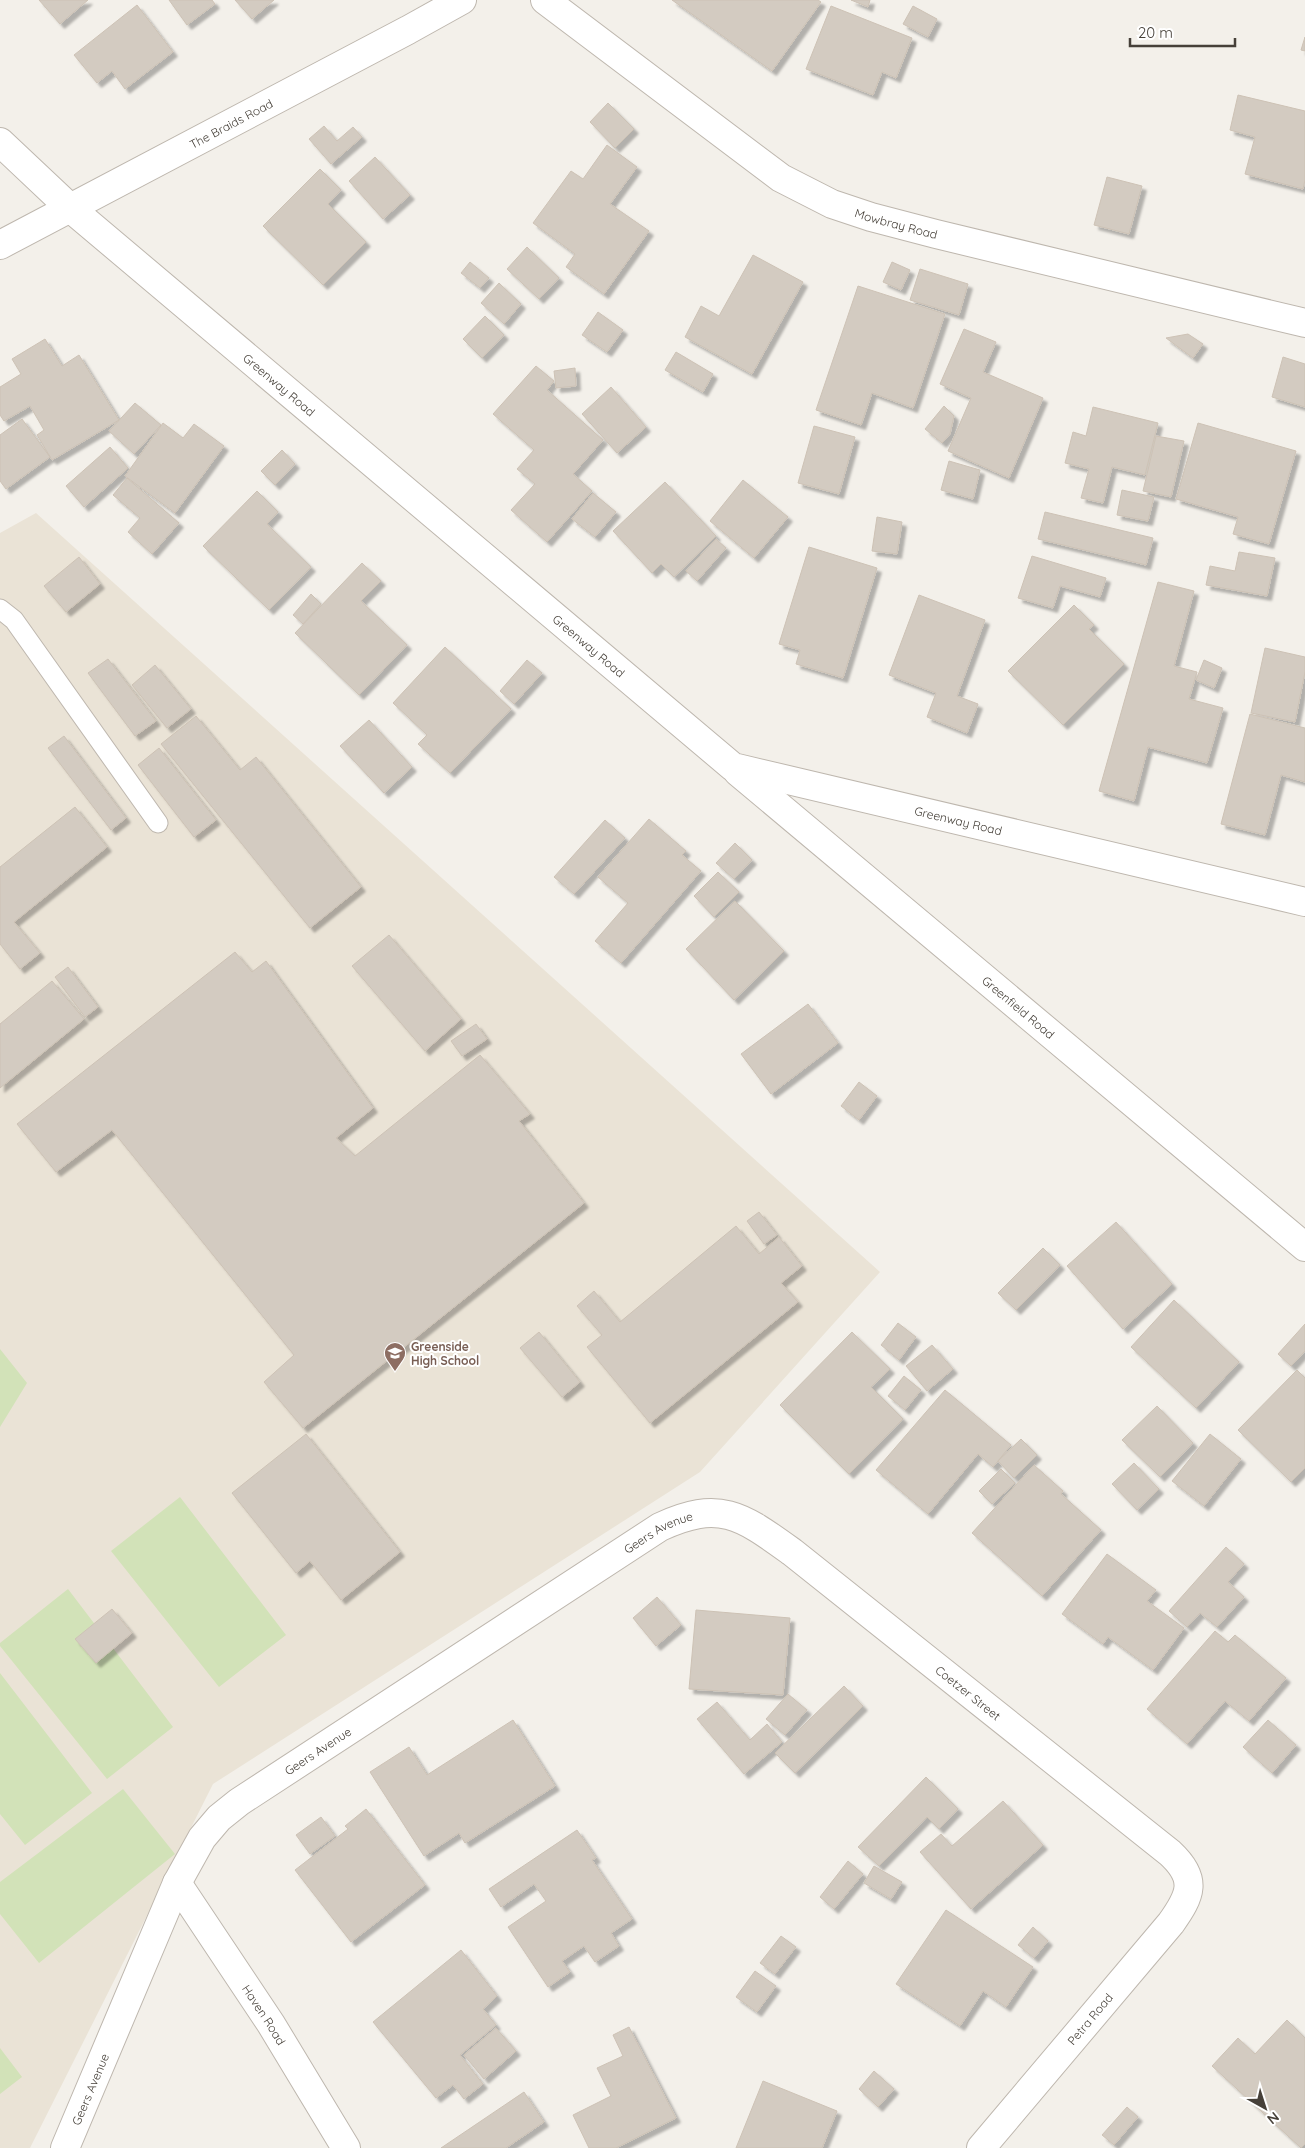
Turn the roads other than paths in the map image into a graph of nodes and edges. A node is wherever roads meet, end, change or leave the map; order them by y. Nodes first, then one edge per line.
1 (462, 0) edge
2 (545, 0) edge
3 (0, 142) edge
4 (69, 207) junction
5 (0, 245) edge
6 (1305, 324) edge
7 (0, 609) edge
8 (732, 767) junction
9 (158, 824) dead end
10 (1305, 902) edge
11 (1305, 1247) edge
12 (732, 1515) joint
13 (177, 1883) junction
14 (1189, 1885) joint
15 (65, 2148) edge
16 (346, 2148) edge
17 (981, 2148) edge

1 - 4 street, The Braids Road
2 - 6 street, Mowbray Road
3 - 4 street, Greenway Road
4 - 5 street, The Braids Road
4 - 8 street, Greenway Road
7 - 9 lane
8 - 10 street, Greenway Road
8 - 11 street, Greenfield Road
12 - 13 street, Geers Avenue
12 - 14 street, Coetzer Street
13 - 15 street, Geers Avenue
13 - 16 street, Haven Road
14 - 17 street, Petra Road

